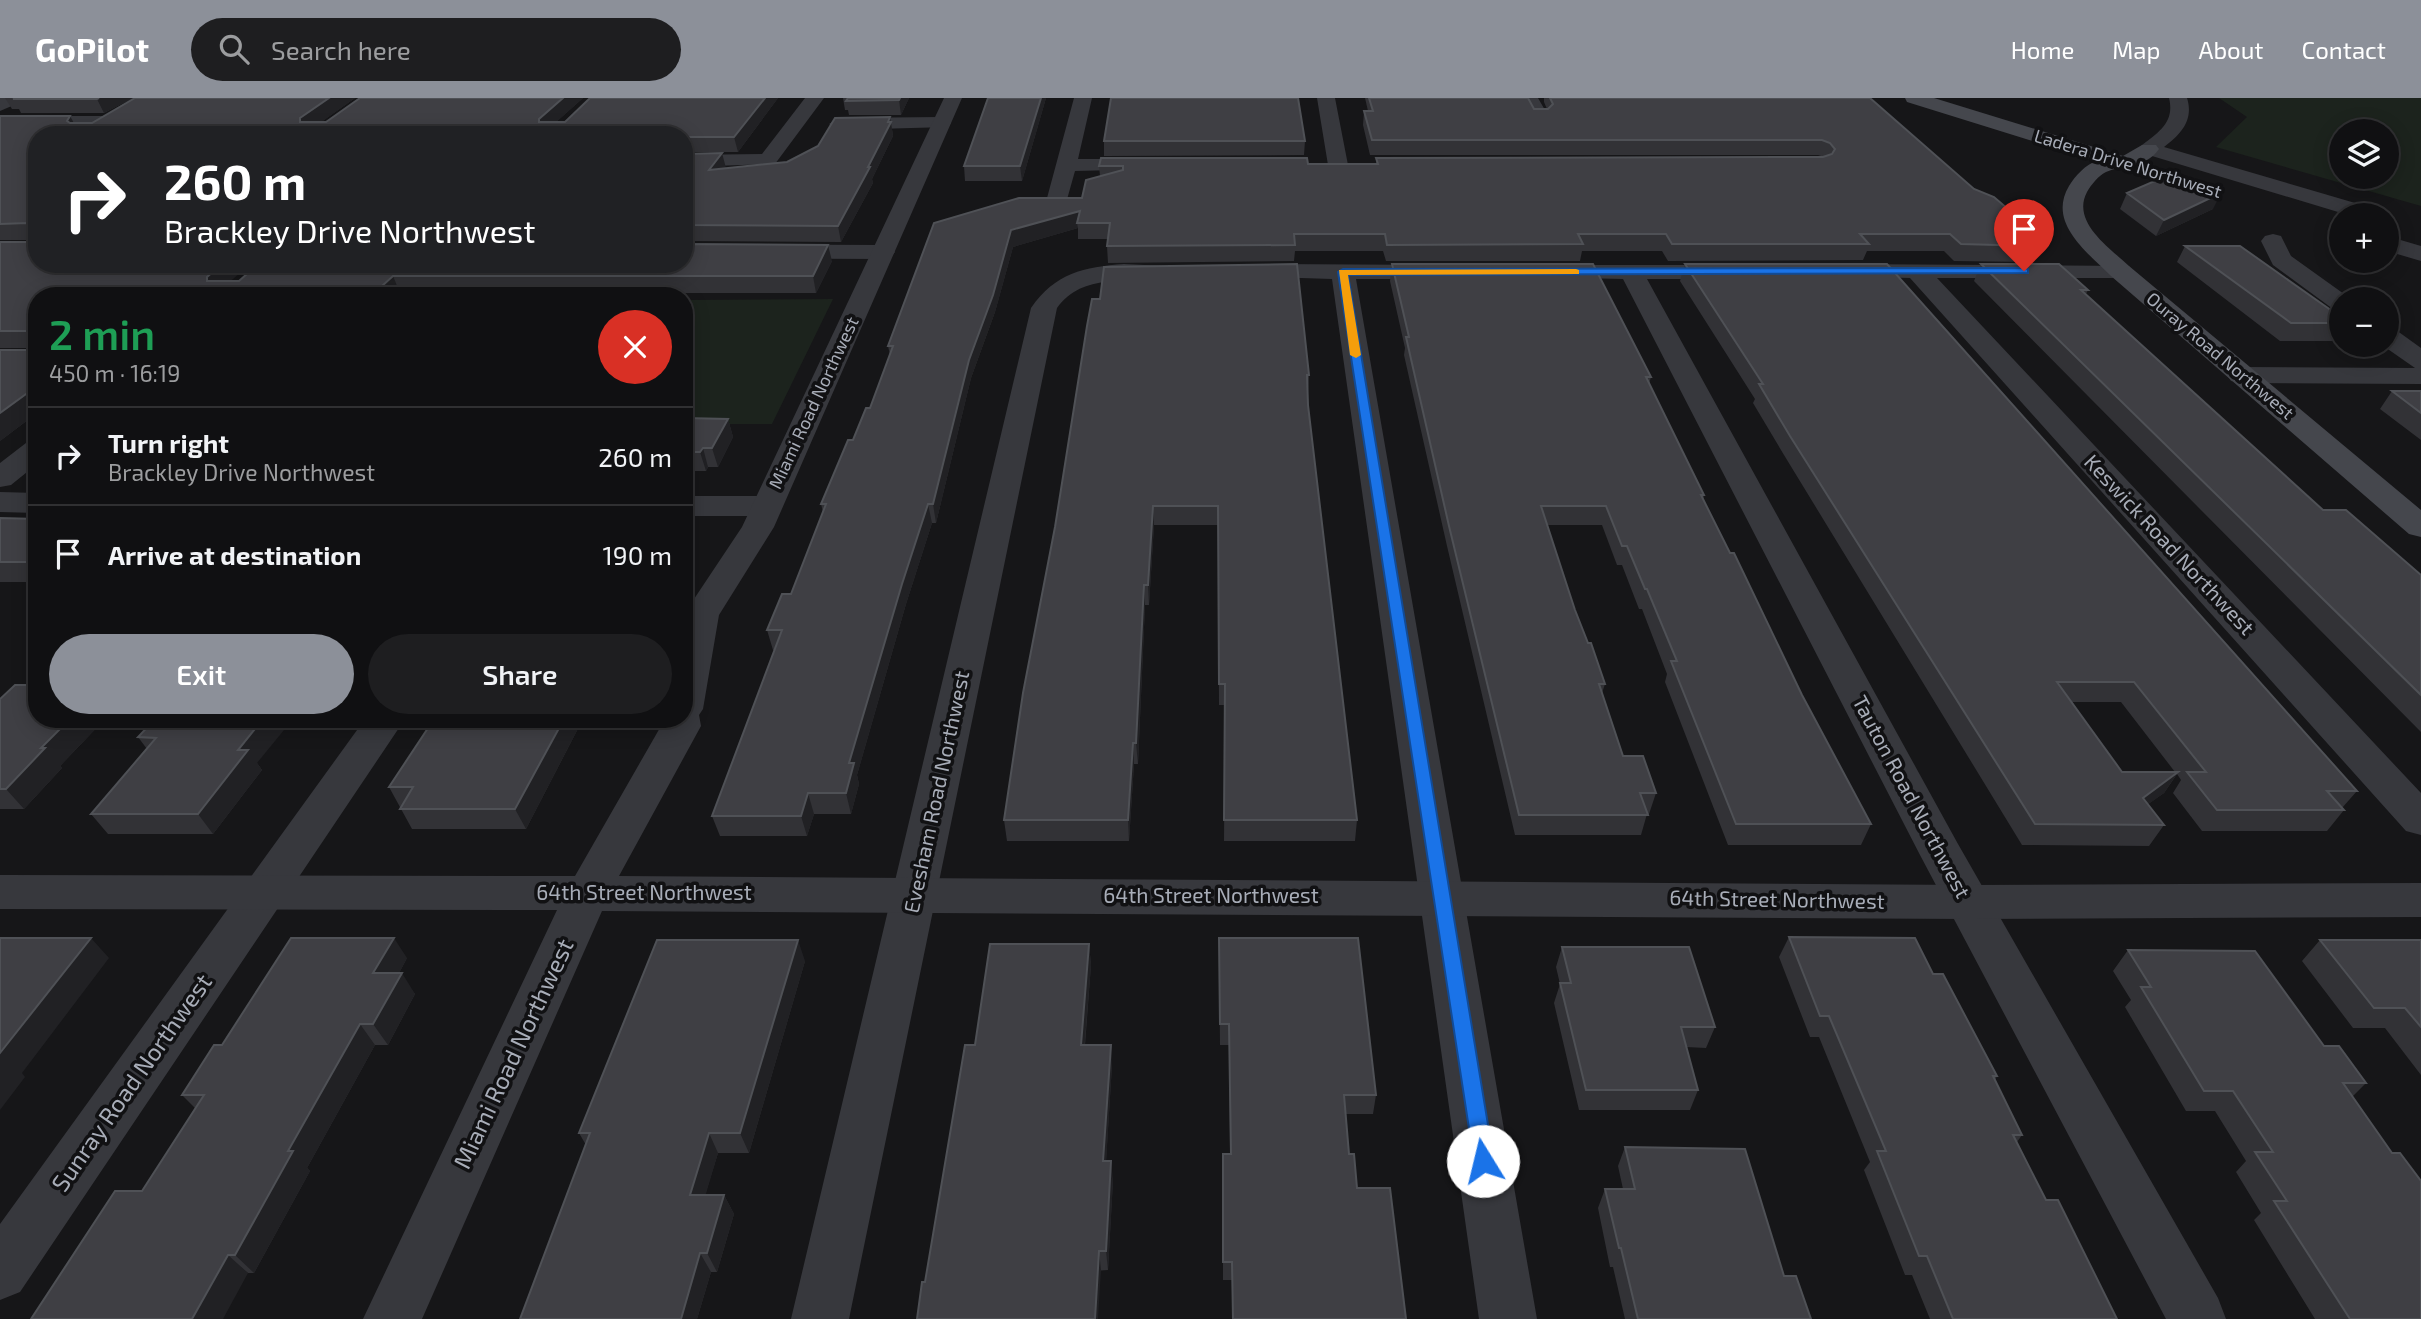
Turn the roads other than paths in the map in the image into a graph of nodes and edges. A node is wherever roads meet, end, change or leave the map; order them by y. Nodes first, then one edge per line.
1 (14, 98) edge
2 (816, 98) edge
3 (1083, 98) edge
4 (1326, 98) edge
5 (1529, 98) edge
6 (1914, 98) edge
7 (1977, 98) edge
8 (2178, 98) edge
9 (0, 105) edge
10 (131, 110) edge
11 (947, 111) edge
12 (2159, 116) dead end
13 (1539, 117) edge
14 (0, 122) edge
15 (109, 122) junction
16 (797, 124) junction
17 (102, 126) edge
18 (2076, 128) dead end
19 (2149, 149) junction
20 (2113, 157) junction
21 (693, 161) edge
22 (1067, 165) junction
23 (1174, 165) edge
24 (1365, 165) edge
25 (1058, 198) edge
26 (2331, 203) edge
27 (2264, 206) dead end
28 (2399, 236) edge
29 (2273, 241) dead end
30 (693, 251) edge
31 (883, 252) junction
32 (2421, 254) edge
33 (1916, 270) junction
34 (1182, 271) edge
35 (1222, 271) edge
36 (1753, 271) edge
37 (1821, 271) edge
38 (2120, 271) junction
39 (1343, 272) junction
40 (1466, 272) edge
41 (1521, 272) edge
42 (1631, 272) junction
43 (2329, 295) edge
44 (2399, 344) edge
45 (2421, 360) edge
46 (2241, 375) junction
47 (2421, 376) edge
48 (28, 456) edge
49 (0, 478) edge
50 (0, 502) edge
51 (28, 503) edge
52 (693, 506) edge
53 (766, 506) junction
54 (2421, 527) edge
55 (693, 659) edge
56 (380, 728) edge
57 (680, 728) edge
58 (2421, 820) edge
59 (0, 892) edge
60 (588, 893) junction
61 (263, 894) junction
62 (915, 894) junction
63 (1441, 896) junction
64 (2421, 900) edge
65 (1968, 902) junction
66 (0, 1272) edge
67 (392, 1319) edge
68 (820, 1319) edge
69 (1508, 1319) edge
70 (2197, 1319) edge

1 - 9 street
2 - 16 street
3 - 22 street
4 - 24 street
5 - 13 street
6 - 20 main road, Ladera Drive Northwest
7 - 18 main road, Ladera Drive Northwest
8 - 19 street
10 - 15 street
11 - 16 street
11 - 31 street, Miami Road Northwest
12 - 20 street
14 - 15 street
15 - 17 street
16 - 21 street
19 - 20 main road, Ouray Road Northwest
19 - 26 street, Ladera Drive Northwest
20 - 27 street, Ladera Drive Northwest
20 - 38 main road, Ouray Road Northwest
22 - 23 street
22 - 25 street
28 - 32 street
29 - 43 street
30 - 31 street
31 - 53 street, Miami Road Northwest
33 - 37 street
33 - 38 street
33 - 58 street, Keswick Road Northwest
34 - 62 street, Evesham Road Northwest
35 - 39 street
36 - 42 street
38 - 46 main road, Ouray Road Northwest
39 - 40 street
39 - 63 street
41 - 42 street
42 - 65 street, Tauton Road Northwest
44 - 45 street
46 - 47 street
46 - 54 main road, Ouray Road Northwest
48 - 49 street
50 - 51 street
52 - 53 street
53 - 55 street, Miami Road Northwest
56 - 61 street, Sunray Road Northwest
57 - 60 street, Miami Road Northwest
59 - 61 street, 64th Street Northwest
60 - 61 street, 64th Street Northwest
60 - 62 street, 64th Street Northwest
60 - 67 street, Miami Road Northwest
61 - 66 street, Sunray Road Northwest
62 - 63 street, 64th Street Northwest
62 - 68 street, Evesham Road Northwest
63 - 65 street, 64th Street Northwest
63 - 69 street
64 - 65 street, 64th Street Northwest
65 - 70 street, Tauton Road Northwest

